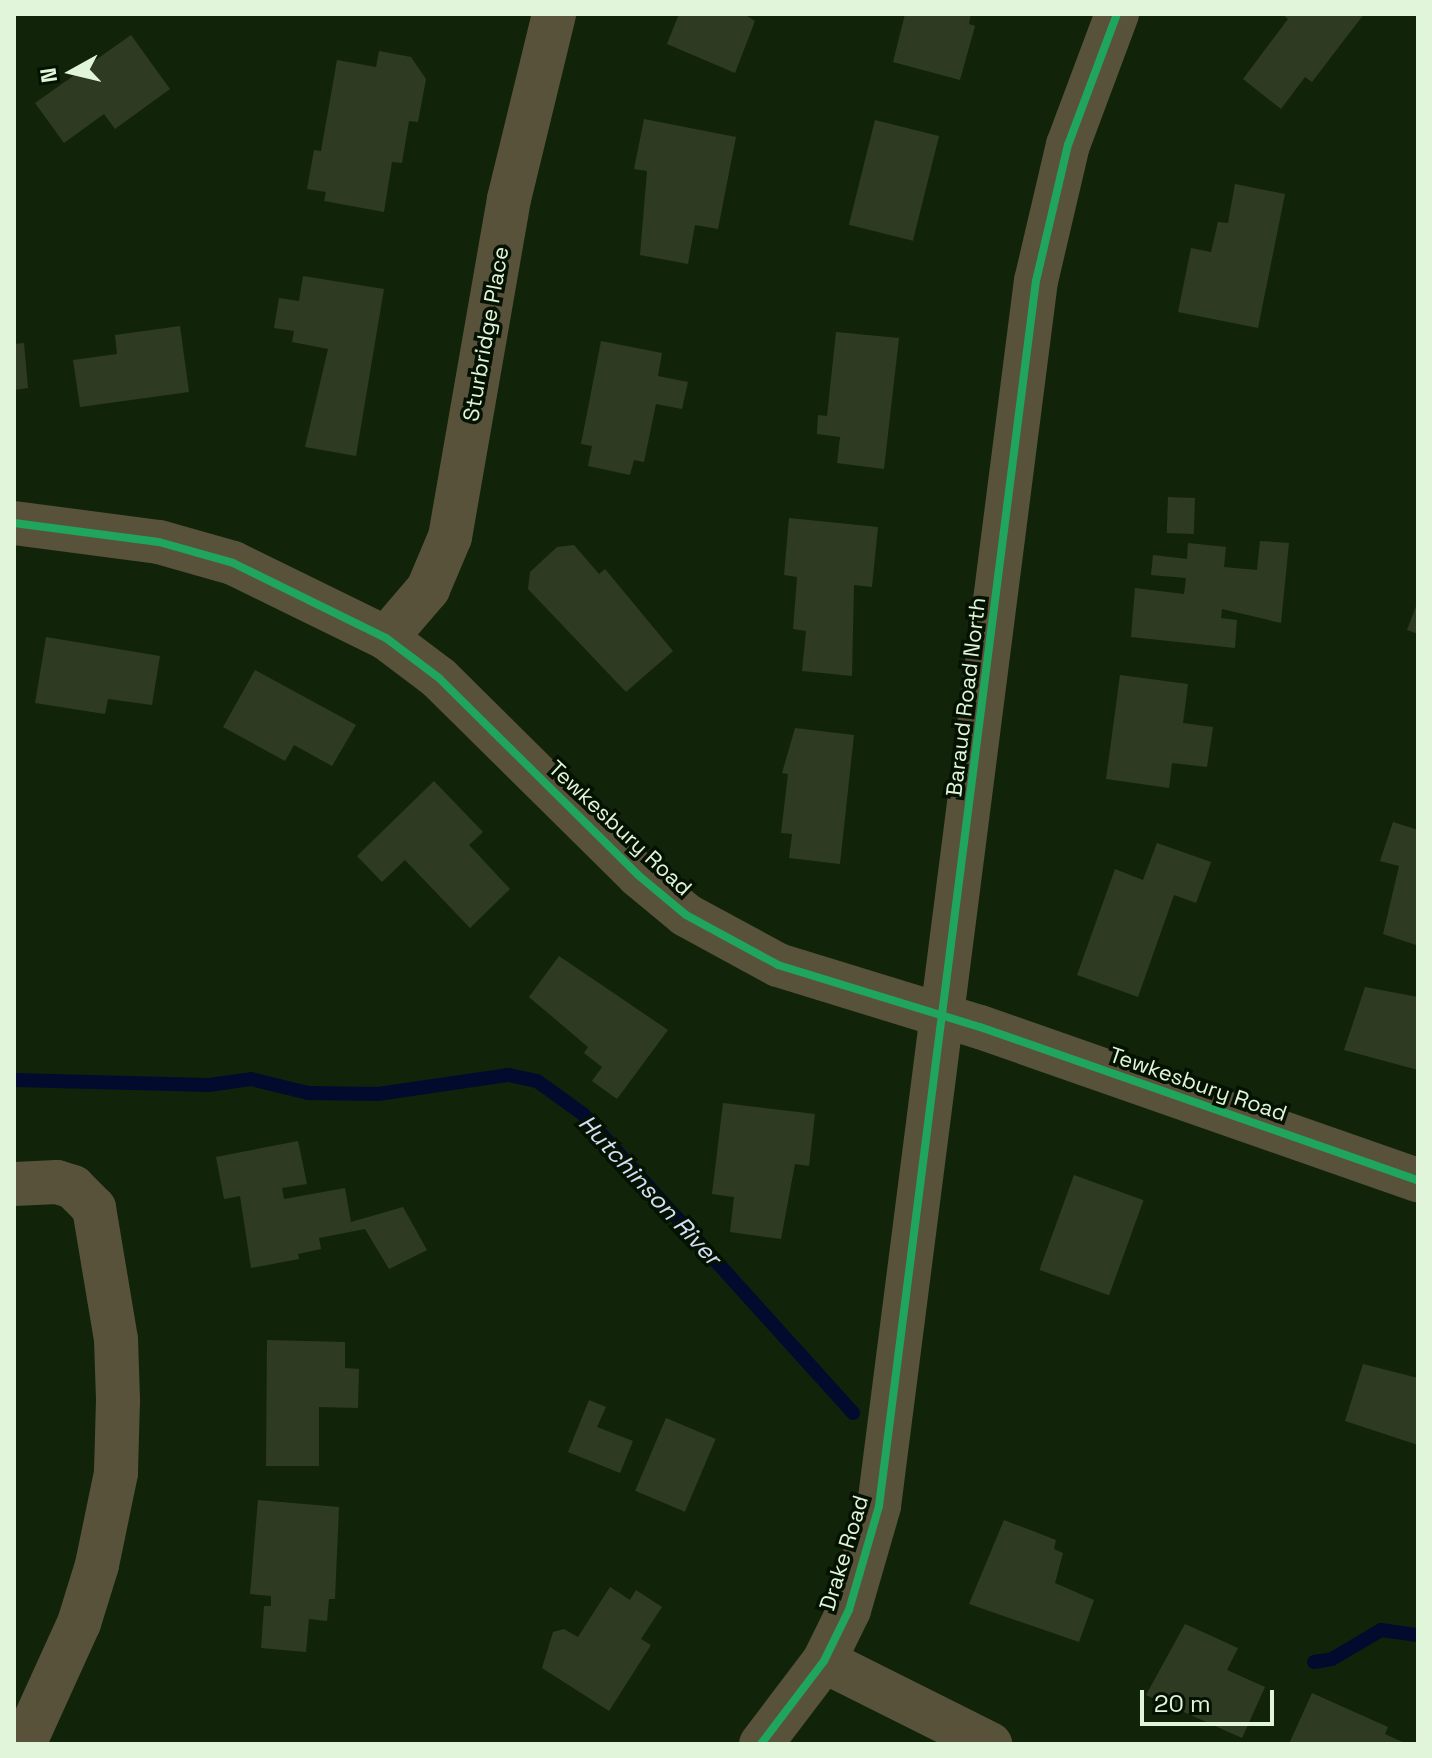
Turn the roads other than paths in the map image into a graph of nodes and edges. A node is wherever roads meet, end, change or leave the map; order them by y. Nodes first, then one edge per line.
1 (554, 14) edge
2 (1117, 14) edge
3 (14, 523) edge
4 (386, 638) junction
5 (945, 1016) junction
6 (1418, 1180) edge
7 (14, 1184) edge
8 (896, 1396) joint
9 (824, 1661) junction
10 (24, 1744) edge
11 (761, 1744) edge
12 (990, 1744) edge

1 - 4 street, Sturbridge Place
2 - 5 street, Baraud Road North
3 - 4 street, Tewkesbury Road
4 - 5 street, Tewkesbury Road
5 - 6 street, Tewkesbury Road
5 - 8 street, Baraud Road North
7 - 10 street
8 - 9 street, Drake Road
9 - 11 street, Drake Road
9 - 12 street

